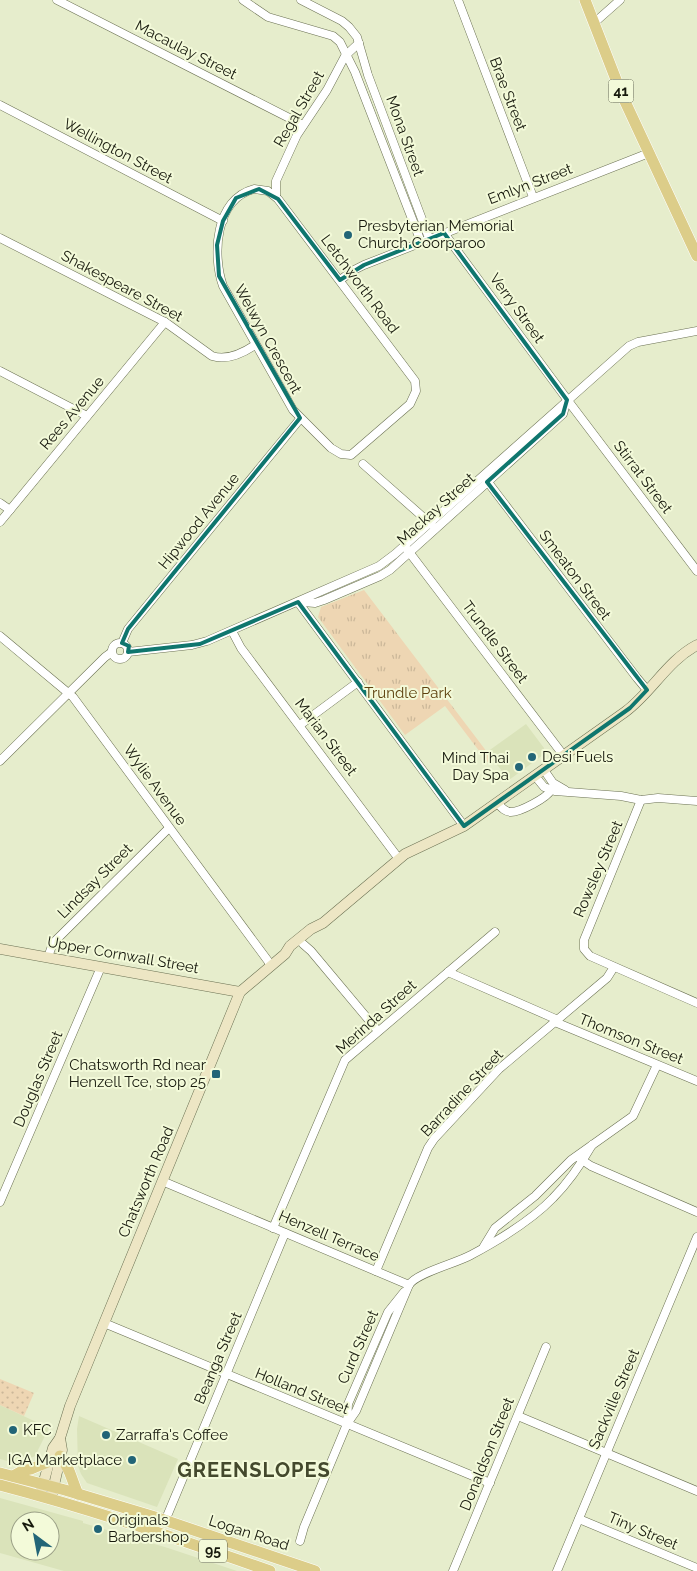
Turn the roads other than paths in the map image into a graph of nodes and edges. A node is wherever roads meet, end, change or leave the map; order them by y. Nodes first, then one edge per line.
1 (57, 0) edge
2 (244, 0) edge
3 (258, 0) edge
4 (301, 0) edge
5 (458, 0) edge
6 (585, 0) edge
7 (620, 0) edge
8 (255, 8) junction
9 (594, 23) junction
10 (360, 42) junction
11 (347, 54) junction
12 (0, 105) edge
13 (302, 125) junction
14 (649, 153) junction
15 (276, 196) junction
16 (533, 197) junction
17 (223, 221) junction
18 (444, 233) junction
19 (0, 238) edge
20 (425, 240) junction
21 (697, 255) edge
22 (340, 280) junction
23 (165, 322) junction
24 (697, 331) edge
25 (255, 345) junction
26 (0, 371) edge
27 (567, 400) junction
28 (87, 416) junction
29 (300, 419) junction
30 (347, 455) joint
31 (362, 464) dead end
32 (485, 478) junction
33 (0, 503) edge
34 (10, 510) junction
35 (0, 522) edge
36 (432, 526) junction
37 (407, 549) junction
38 (697, 571) edge
39 (298, 602) junction
40 (232, 631) junction
41 (0, 636) edge
42 (122, 643) junction
43 (696, 647) edge
44 (112, 652) junction
45 (128, 652) junction
46 (358, 682) junction
47 (647, 690) junction
48 (69, 693) junction
49 (300, 725) junction
50 (564, 756) junction
51 (0, 761) edge
52 (544, 770) junction
53 (535, 776) junction
54 (551, 790) junction
55 (567, 791) junction
56 (641, 800) junction
57 (697, 801) edge
58 (497, 803) junction
59 (464, 826) junction
60 (169, 828) junction
61 (399, 859) junction
62 (323, 923) junction
63 (495, 932) dead end
64 (302, 944) junction
65 (0, 949) edge
66 (285, 954) junction
67 (48, 957) junction
68 (271, 965) junction
69 (101, 967) junction
70 (614, 967) junction
71 (448, 972) junction
72 (240, 992) junction
73 (697, 1002) edge
74 (557, 1021) junction
75 (378, 1031) junction
76 (657, 1065) junction
77 (697, 1081) edge
78 (579, 1158) junction
79 (162, 1181) junction
80 (0, 1202) edge
81 (697, 1212) edge
82 (273, 1228) junction
83 (286, 1233) junction
84 (697, 1237) edge
85 (494, 1238) junction
86 (376, 1271) junction
87 (409, 1286) junction
88 (104, 1323) junction
89 (546, 1347) dead end
90 (226, 1375) junction
91 (518, 1416) junction
92 (347, 1424) junction
93 (606, 1454) junction
94 (55, 1458) junction
95 (0, 1473) edge
96 (14, 1476) junction
97 (490, 1483) junction
98 (0, 1485) edge
99 (47, 1491) junction
100 (697, 1491) edge
101 (78, 1494) junction
102 (579, 1519) junction
103 (164, 1521) junction
104 (300, 1541) dead end
105 (288, 1566) edge
106 (697, 1568) edge
107 (270, 1571) edge
108 (315, 1571) edge
109 (453, 1571) edge
110 (557, 1571) edge

1 - 13 street, Macaulay Street
2 - 8 street, Mona Street
3 - 8 street
4 - 10 street
5 - 16 street, Brae Street
6 - 9 main road, 41
7 - 9 street
8 - 11 street, Mona Street
9 - 14 main road, 41
10 - 11 street, Regal Street
10 - 20 street, Mona Street
11 - 13 street, Regal Street
11 - 20 street, Mona Street
12 - 17 street, Wellington Street
13 - 15 street, Regal Street
14 - 16 street, Emlyn Street
14 - 21 main road, 41
15 - 17 street, Welwyn Crescent
15 - 22 street, Letchworth Road
16 - 18 street, Emlyn Street
17 - 25 street, Welwyn Crescent
18 - 20 street, Emlyn Street
18 - 27 street, Verry Street
19 - 23 street, Shakespeare Street
20 - 22 street, Emlyn Street
22 - 30 street, Letchworth Road
23 - 25 street, Shakespeare Street
23 - 28 street, Rees Avenue
24 - 27 street, Mackay Street
25 - 29 street, Welwyn Crescent
26 - 28 street
27 - 32 street, Mackay Street
27 - 38 street, Stirrat Street
28 - 34 street, Rees Avenue
29 - 30 street, Welwyn Crescent
29 - 42 street, Hipwood Avenue
31 - 36 street
32 - 36 street, Mackay Street
32 - 47 street, Smeaton Street
33 - 34 street
34 - 35 street, Rees Avenue
36 - 37 street, Mackay Street
37 - 39 street, Mackay Street
37 - 50 street, Trundle Street
39 - 40 street, Mackay Street
39 - 46 street
40 - 45 street, Mackay Street
40 - 49 street, Marian Street
41 - 48 street, Wylie Avenue
42 - 44 street
42 - 45 street
43 - 47 main road, Chatsworth Road
44 - 45 street
44 - 48 street
46 - 49 street
46 - 59 street
47 - 50 main road, Chatsworth Road
48 - 51 street
48 - 60 street, Wylie Avenue
49 - 61 street, Marian Street
50 - 52 main road, Chatsworth Road
52 - 53 main road, Chatsworth Road
52 - 55 street
53 - 54 street
53 - 58 main road, Chatsworth Road
54 - 55 street
54 - 58 street
55 - 56 street
56 - 57 street
56 - 70 street, Rowsley Street
58 - 59 main road, Chatsworth Road
59 - 61 main road, Chatsworth Road
60 - 67 street, Lindsay Street
60 - 68 street, Wylie Avenue
61 - 62 main road, Chatsworth Road
62 - 64 main road, Chatsworth Road
62 - 66 main road, Chatsworth Road
63 - 71 street, Merinda Street
64 - 66 main road, Chatsworth Road
64 - 75 street
65 - 67 main road, Upper Cornwall Street
66 - 68 main road, Chatsworth Road
67 - 69 main road, Upper Cornwall Street
68 - 72 main road, Chatsworth Road
69 - 72 main road, Upper Cornwall Street
69 - 80 street, Douglas Street
70 - 73 street
70 - 74 street, Barradine Street
71 - 74 street, Thomson Street
71 - 75 street, Merinda Street
72 - 79 main road, Chatsworth Road
74 - 76 street, Thomson Street
74 - 86 street, Barradine Street
75 - 82 street, Merinda Street
76 - 77 street, Thomson Street
76 - 78 street
78 - 81 street
78 - 85 street
78 - 85 street
79 - 82 street, Henzell Terrace
79 - 88 main road, Chatsworth Road
82 - 83 street, Henzell Terrace
83 - 86 street, Henzell Terrace
83 - 90 street, Beanga Street
84 - 93 street, Sackville Street
85 - 87 street
86 - 87 street, Henzell Terrace
87 - 92 street, Curd Street
88 - 90 street, Holland Street
88 - 94 main road, Chatsworth Road
89 - 91 street, Donaldson Street
90 - 92 street, Holland Street
90 - 103 street, Beanga Street
91 - 93 street
91 - 97 street, Donaldson Street
92 - 97 street, Holland Street
92 - 104 street, Curd Street
93 - 100 street
93 - 102 street, Sackville Street
94 - 96 main road
94 - 99 main road, Chatsworth Road
94 - 101 main road
95 - 96 main road, Logan Road / 95
96 - 99 main road, Logan Road / 95
97 - 109 street, Donaldson Street
98 - 99 main road, Logan Road / 95
99 - 101 main road, Logan Road / 95
99 - 107 main road, Logan Road / 95
101 - 103 main road, Logan Road / 95
102 - 106 street, Tiny Street
102 - 110 street, Sackville Street
103 - 105 main road, Logan Road / 95
105 - 108 main road, Logan Road / 95

